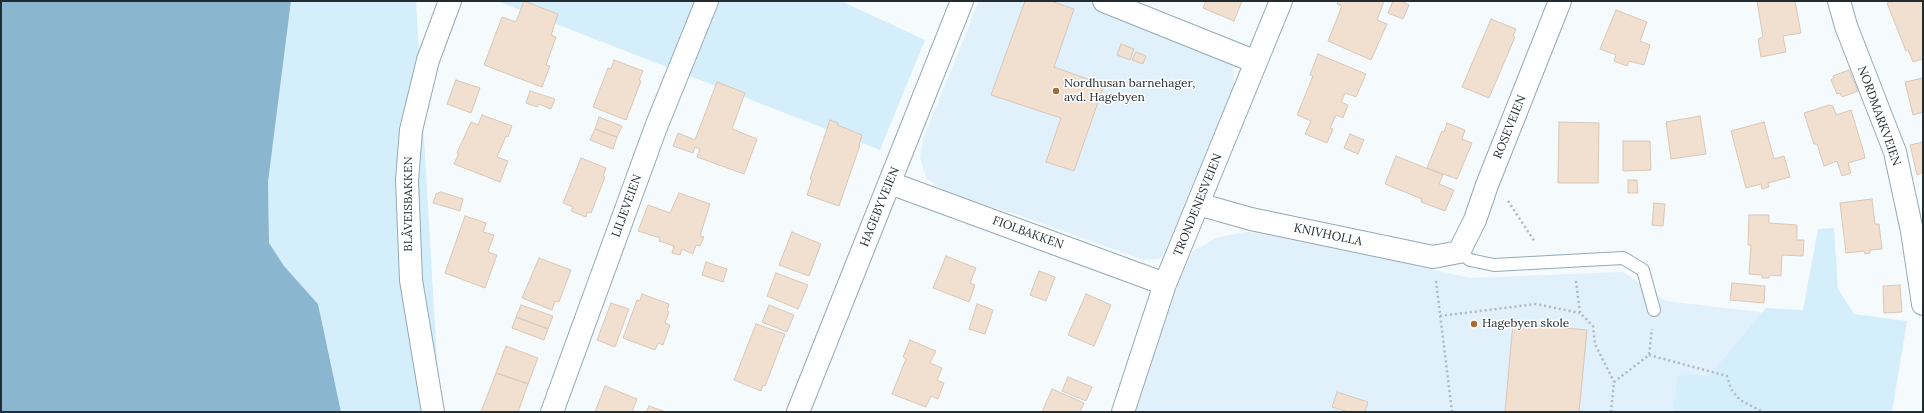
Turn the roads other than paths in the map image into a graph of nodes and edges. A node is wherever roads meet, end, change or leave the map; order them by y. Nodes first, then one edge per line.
1 (450, 1) edge
2 (708, 1) edge
3 (962, 1) edge
4 (1104, 1) edge
5 (1282, 1) edge
6 (1560, 1) edge
7 (1839, 1) edge
8 (1256, 62) junction
9 (890, 183) junction
10 (1198, 204) junction
11 (1459, 252) junction
12 (1165, 284) junction
13 (1923, 304) edge
14 (1654, 310) road end
15 (432, 412) edge
16 (552, 412) edge
17 (798, 412) edge
18 (1123, 412) edge

1 - 15 street, BLÅVEISBAKKEN
2 - 16 street, LILJEVEIEN
3 - 9 street, HAGEBYVEIEN
4 - 8 street
5 - 8 street, TRONDENESVEIEN
6 - 11 street, ROSEVEIEN
7 - 13 street, NORDMARKVEIEN
8 - 10 street, TRONDENESVEIEN
9 - 12 street, FIOLBAKKEN
9 - 17 street, HAGEBYVEIEN
10 - 11 street, KNIVHOLLA
10 - 12 street, TRONDENESVEIEN
11 - 14 lane
12 - 18 street, TRONDENESVEIEN

